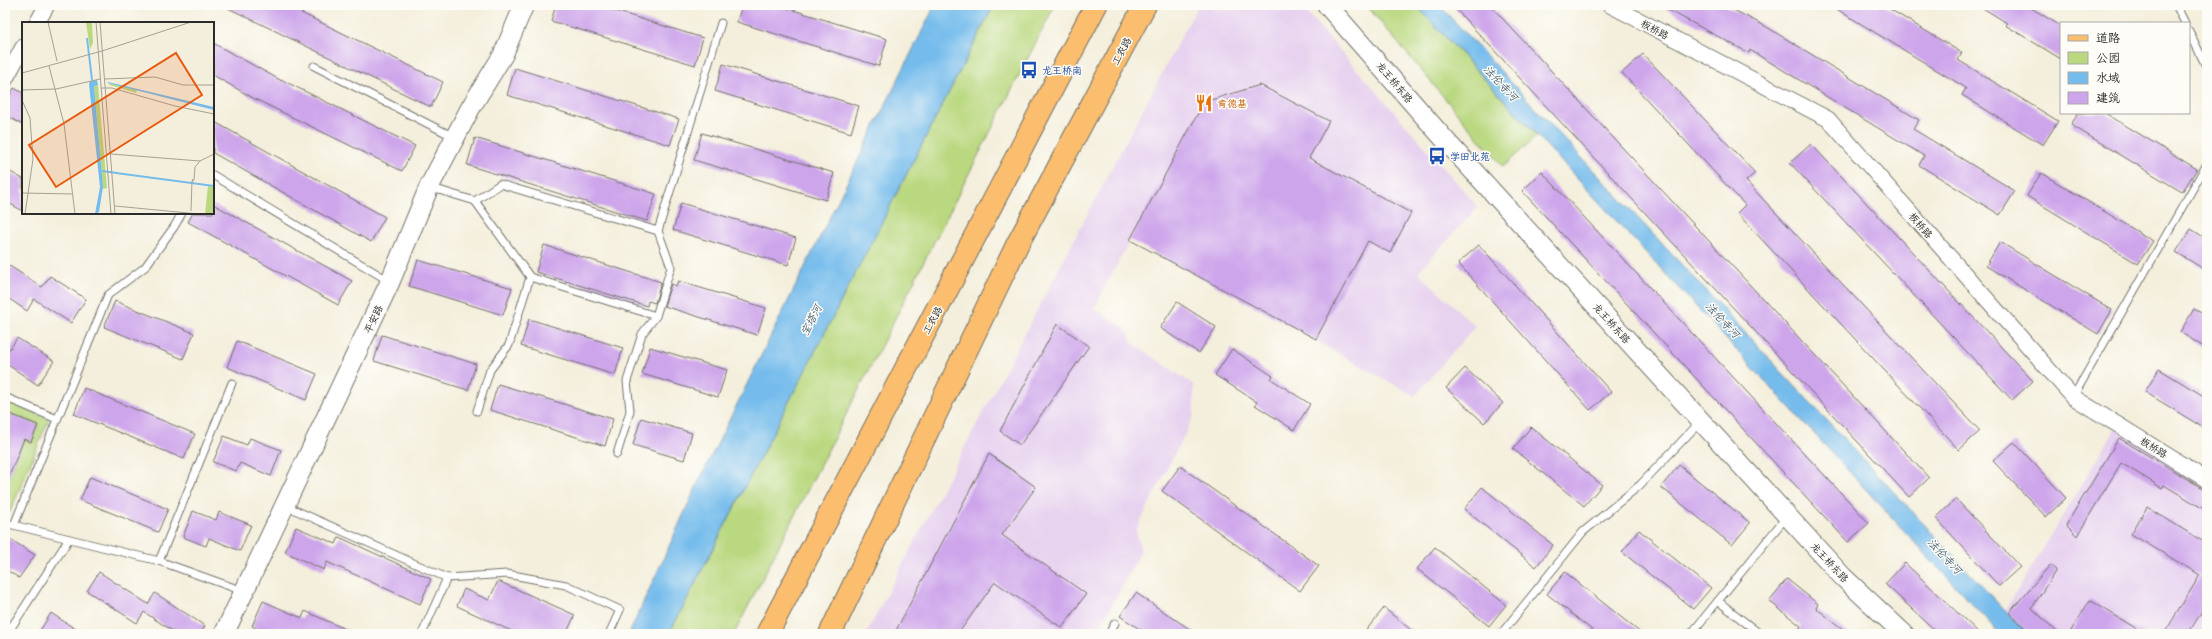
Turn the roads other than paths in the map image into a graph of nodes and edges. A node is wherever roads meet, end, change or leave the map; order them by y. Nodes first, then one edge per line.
1 (46, 5) edge
2 (524, 5) edge
3 (1096, 5) edge
4 (1145, 5) edge
5 (1327, 5) edge
6 (1610, 5) edge
7 (2176, 5) edge
8 (37, 22) edge
9 (2184, 22) edge
10 (721, 23) dead end
11 (2190, 33) edge
12 (22, 49) edge
13 (314, 66) dead end
14 (2207, 68) edge
15 (5, 80) edge
16 (455, 137) junction
17 (2207, 164) edge
18 (214, 176) edge
19 (429, 187) junction
20 (475, 201) junction
21 (181, 214) edge
22 (658, 231) junction
23 (530, 277) junction
24 (390, 282) junction
25 (656, 316) junction
26 (232, 383) dead end
27 (2073, 397) junction
28 (5, 399) edge
29 (478, 411) dead end
30 (57, 419) junction
31 (1701, 420) junction
32 (617, 454) dead end
33 (2207, 480) edge
34 (286, 506) junction
35 (1787, 516) junction
36 (5, 523) edge
37 (14, 525) junction
38 (69, 539) junction
39 (159, 561) junction
40 (447, 578) junction
41 (244, 592) junction
42 (1718, 601) junction
43 (1115, 623) dead end
44 (7, 634) edge
45 (224, 634) edge
46 (422, 634) edge
47 (609, 634) edge
48 (767, 634) edge
49 (830, 634) edge
50 (1109, 634) edge
51 (1501, 634) edge
52 (1691, 634) edge
53 (1760, 634) edge
54 (1904, 634) edge

1 - 8 street
2 - 16 street, 平安路
3 - 48 main road, 工农路
4 - 49 main road, 工农路
5 - 31 street, 龙王桥东路
6 - 27 street, 板桥路
7 - 9 lane
10 - 22 lane
11 - 14 lane
12 - 15 street
13 - 16 lane
16 - 19 street, 平安路
17 - 27 lane
18 - 24 lane
19 - 20 lane
19 - 24 street, 平安路
20 - 22 lane
20 - 23 lane
21 - 30 lane
22 - 25 lane
23 - 25 lane
23 - 29 lane
24 - 34 street, 平安路
25 - 32 lane
26 - 39 lane
27 - 33 street, 板桥路
28 - 30 lane
30 - 37 lane
31 - 35 street, 龙王桥东路
31 - 51 lane
34 - 40 lane
34 - 41 street, 平安路
35 - 42 lane
35 - 54 street, 龙王桥东路
36 - 37 lane
37 - 38 lane
38 - 39 lane
38 - 44 lane
39 - 41 lane
40 - 46 lane
40 - 47 lane
41 - 45 street, 平安路
42 - 52 lane
42 - 53 lane
43 - 50 lane

